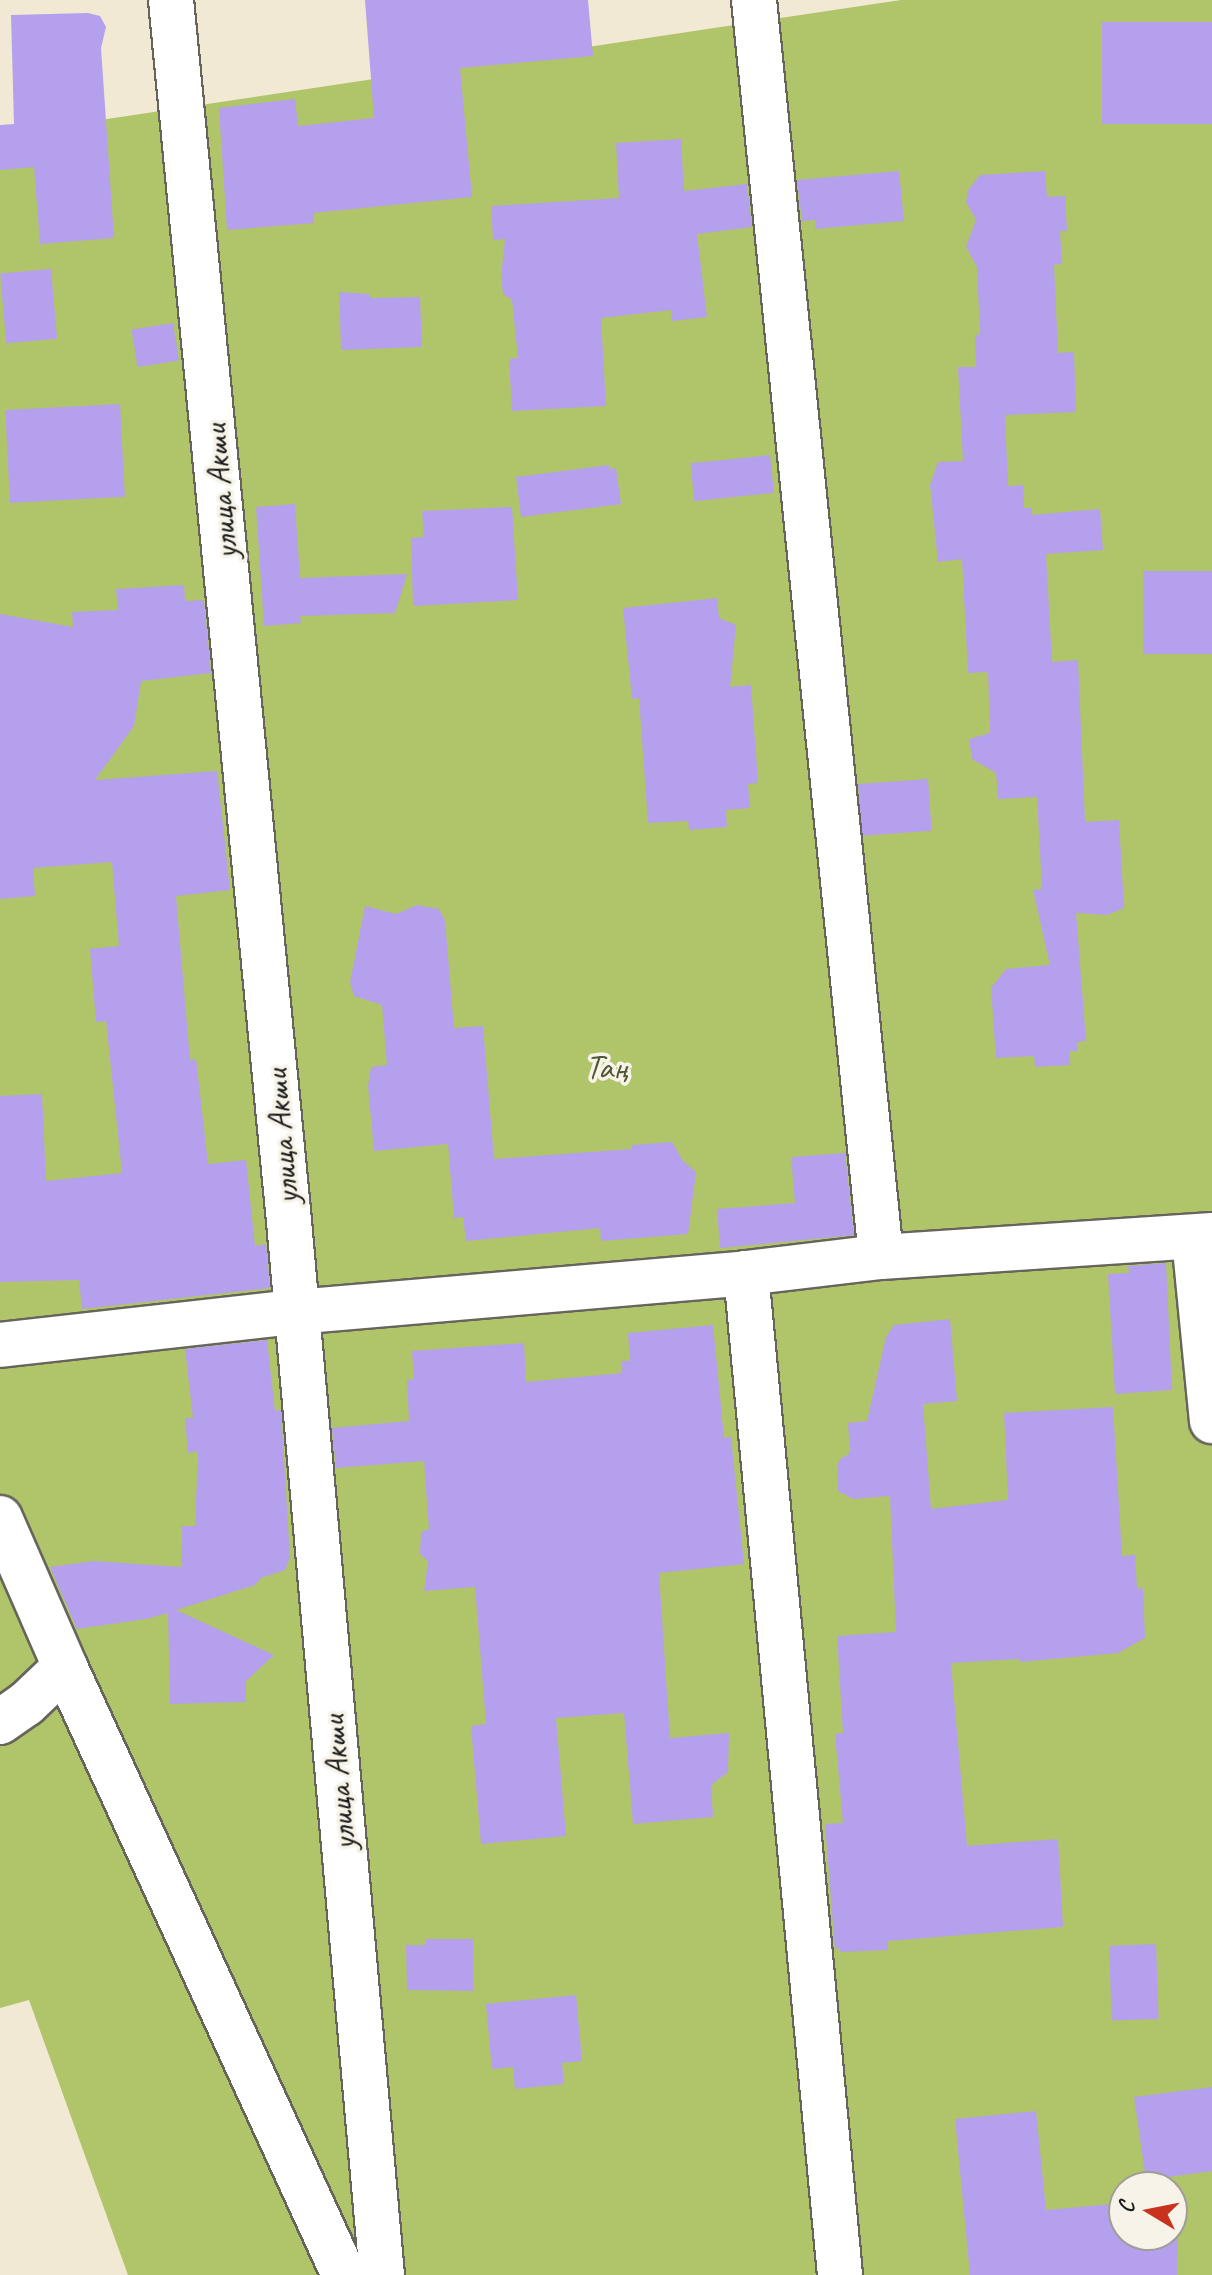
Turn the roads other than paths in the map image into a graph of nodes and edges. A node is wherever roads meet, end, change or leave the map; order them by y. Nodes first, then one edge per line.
1 (171, 0) edge
2 (754, 0) edge
3 (1203, 1237) edge
4 (881, 1257) junction
5 (746, 1273) junction
6 (295, 1312) junction
7 (0, 1345) edge
8 (1212, 1421) edge
9 (0, 1518) edge
10 (65, 1667) junction
11 (0, 1722) edge
12 (344, 2275) edge
13 (382, 2275) edge
14 (840, 2275) edge

1 - 6 street, улица Акши
2 - 4 street
3 - 4 street
3 - 8 street
4 - 5 street
5 - 6 street
5 - 14 street
6 - 7 street
6 - 13 street, улица Акши
9 - 10 street
10 - 11 street
10 - 12 street

